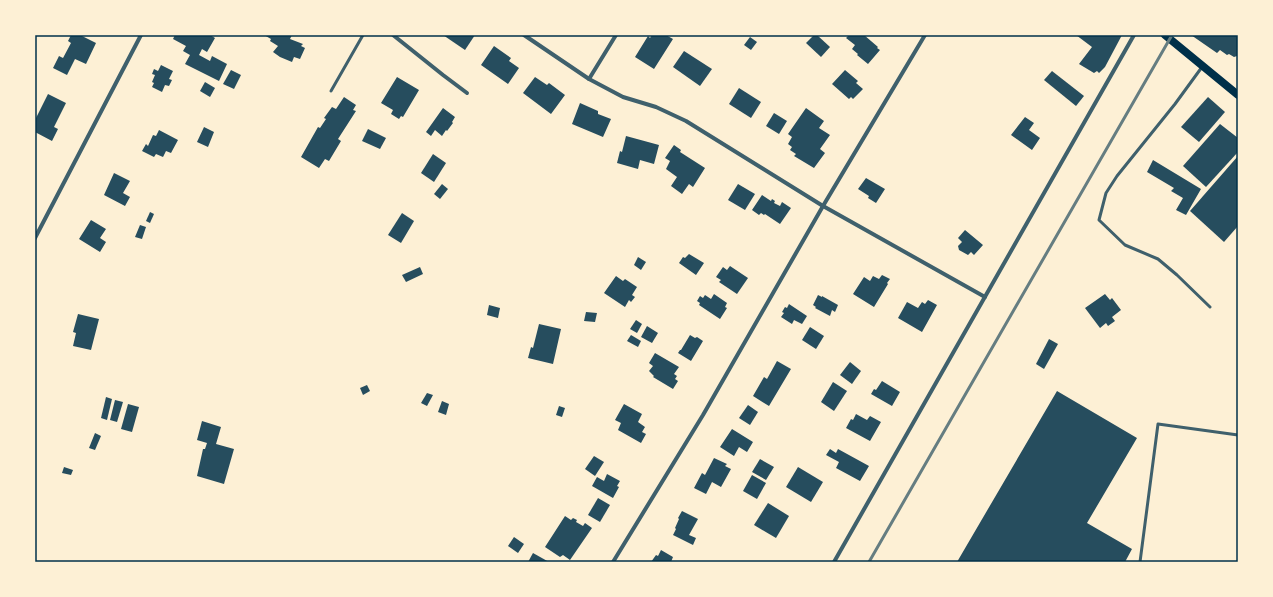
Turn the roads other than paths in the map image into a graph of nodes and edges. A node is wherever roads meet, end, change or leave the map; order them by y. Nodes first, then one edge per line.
1 (141, 35) edge
2 (363, 35) edge
3 (393, 35) edge
4 (524, 35) edge
5 (616, 35) edge
6 (925, 35) edge
7 (1134, 35) edge
8 (1165, 35) edge
9 (1203, 66) junction
10 (589, 79) junction
11 (331, 91) dead end
12 (467, 93) dead end
13 (1238, 95) edge
14 (823, 206) junction
15 (35, 238) edge
16 (985, 297) junction
17 (1210, 307) dead end
18 (1238, 435) edge
19 (612, 562) edge
20 (834, 562) edge
21 (1140, 562) edge

1 - 15 street
2 - 11 lane
3 - 12 street
4 - 10 street
5 - 10 street
6 - 14 street
7 - 16 street
8 - 9 main road
9 - 13 main road
9 - 17 lane
10 - 14 street
14 - 16 street
14 - 19 street
16 - 20 street
18 - 21 lane

